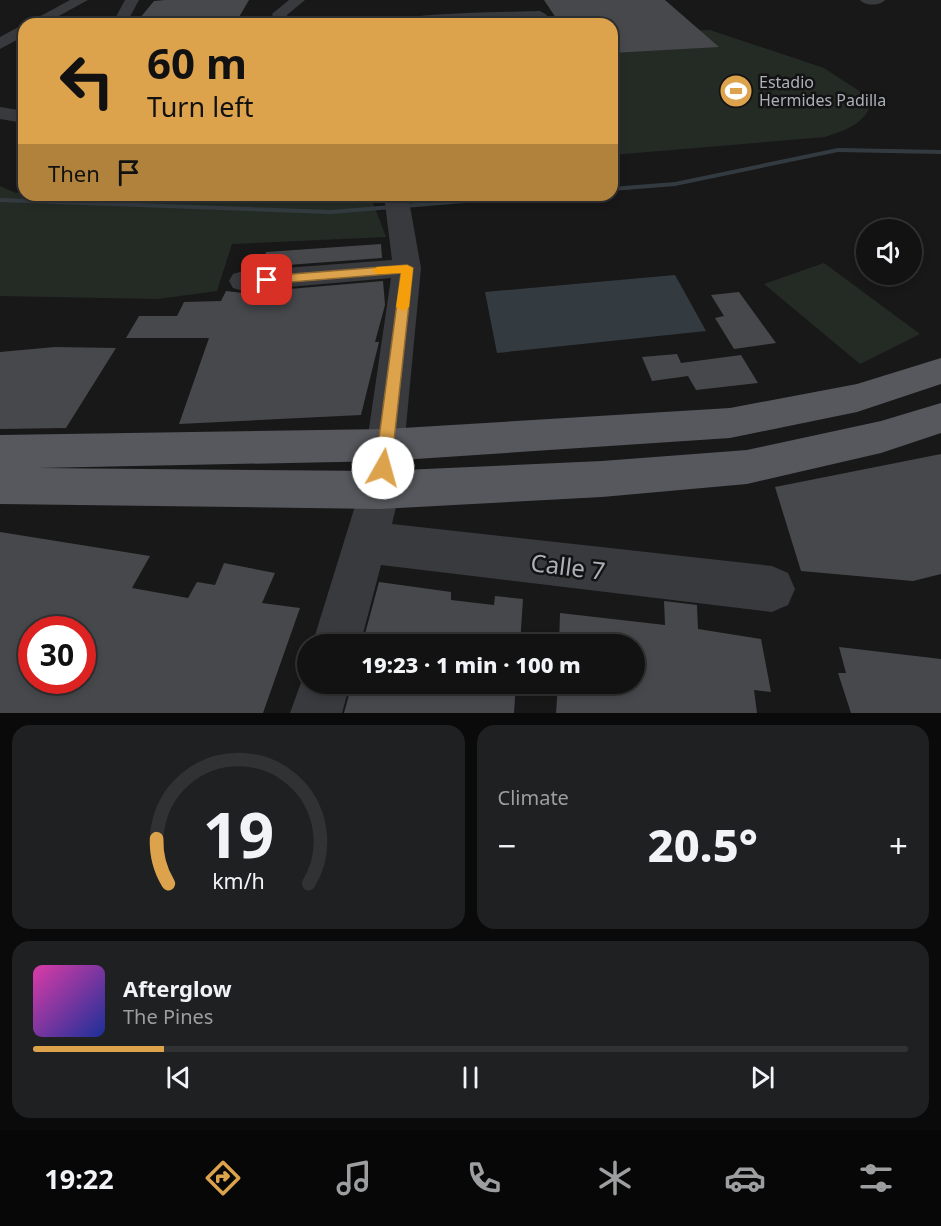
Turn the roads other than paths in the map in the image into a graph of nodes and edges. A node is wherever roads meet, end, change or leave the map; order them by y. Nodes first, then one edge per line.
1 (81, 0) edge
2 (132, 0) edge
3 (298, 0) edge
4 (529, 0) edge
5 (45, 18) edge
6 (122, 18) edge
7 (279, 18) edge
8 (464, 18) edge
9 (18, 33) edge
10 (0, 44) edge
11 (0, 113) edge
12 (18, 116) edge
13 (398, 205) edge
14 (407, 268) junction
15 (243, 281) dead end
16 (941, 371) edge
17 (941, 418) edge
18 (386, 445) junction
19 (3, 481) edge
20 (380, 490) junction
21 (365, 542) junction
22 (772, 589) dead end
23 (339, 634) edge
24 (322, 694) edge
25 (316, 713) edge

1 - 5 street
2 - 6 street
3 - 7 street
4 - 8 street
9 - 10 street
11 - 12 street
13 - 14 street
14 - 15 street
14 - 18 street
16 - 18 main road
17 - 20 main road
18 - 19 main road
18 - 20 street
19 - 20 main road
20 - 21 street
21 - 22 street, Calle 7
21 - 23 street
24 - 25 street

